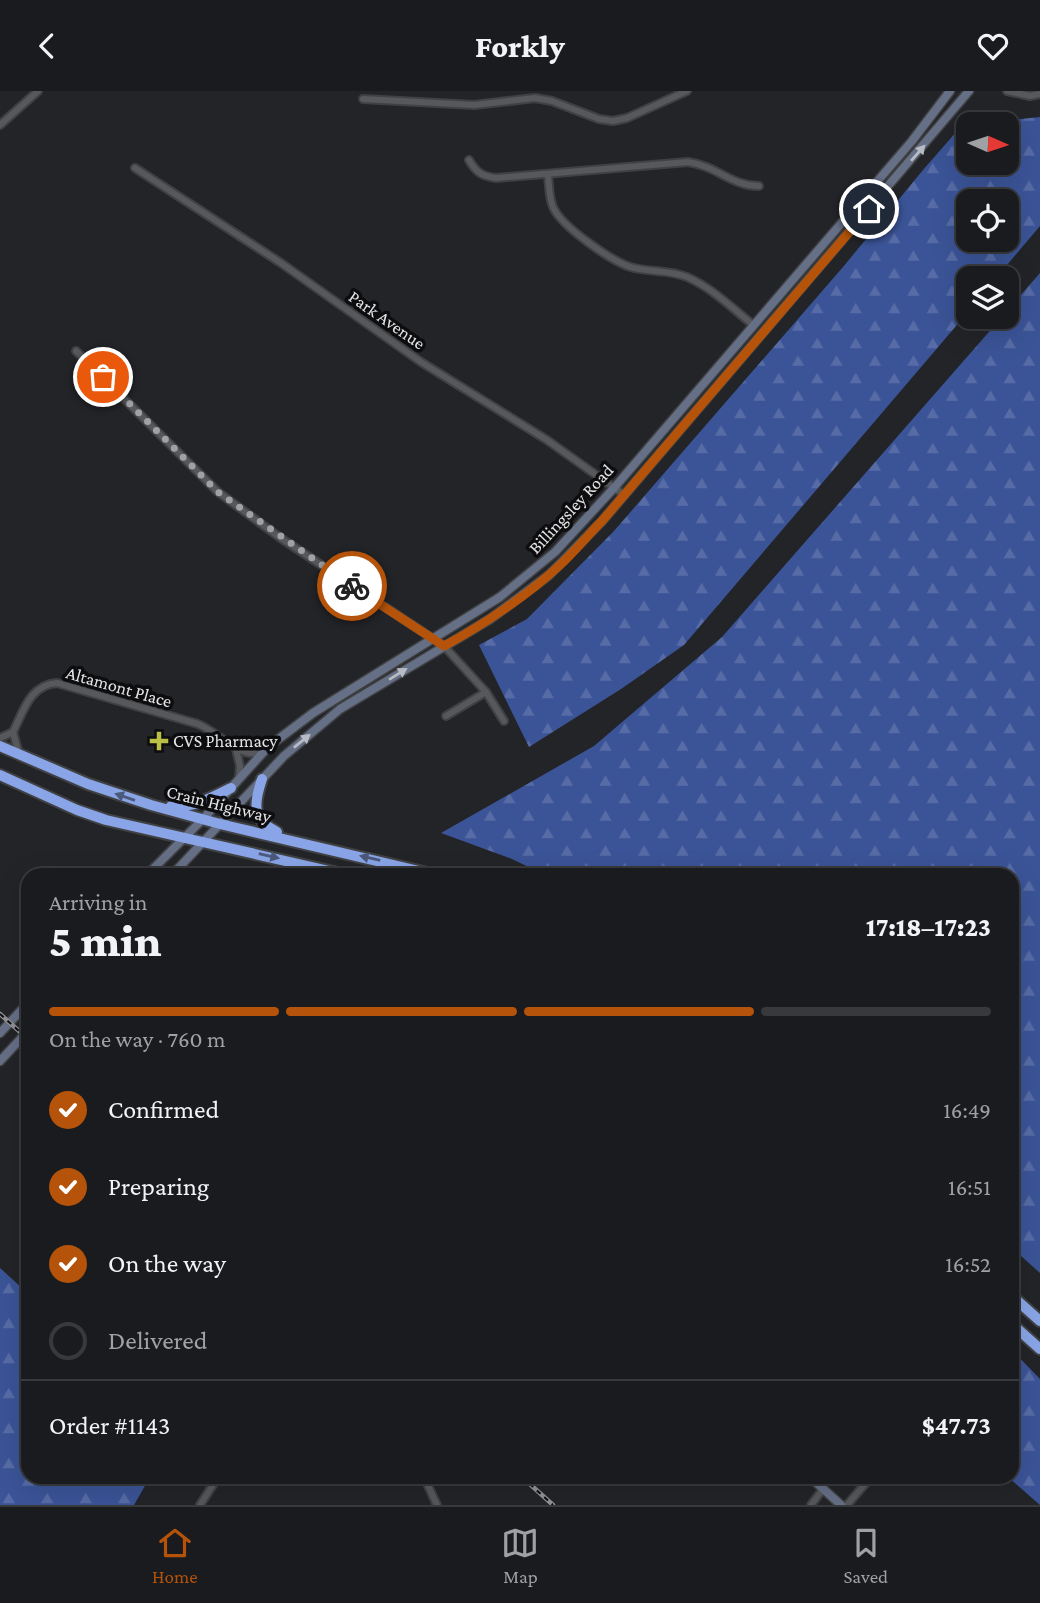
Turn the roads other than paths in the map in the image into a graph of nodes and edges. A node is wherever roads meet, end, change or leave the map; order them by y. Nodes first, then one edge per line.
1 (38, 91) edge
2 (687, 91) edge
3 (950, 91) edge
4 (969, 91) edge
5 (1007, 91) edge
6 (1040, 94) edge
7 (363, 99) dead end
8 (0, 125) edge
9 (469, 160) dead end
10 (135, 168) dead end
11 (548, 174) junction
12 (759, 185) dead end
13 (752, 324) junction
14 (76, 351) dead end
15 (614, 488) junction
16 (623, 494) junction
17 (435, 639) junction
18 (444, 646) junction
19 (485, 692) junction
20 (446, 716) dead end
21 (504, 721) dead end
22 (13, 732) junction
23 (0, 738) edge
24 (0, 747) edge
25 (236, 750) junction
26 (261, 754) junction
27 (20, 756) junction
28 (0, 775) edge
29 (239, 778) junction
30 (262, 779) junction
31 (231, 788) junction
32 (151, 805) junction
33 (203, 819) junction
34 (219, 824) junction
35 (184, 837) junction
36 (292, 839) junction
37 (202, 842) junction
38 (155, 868) edge
39 (178, 868) edge
40 (316, 868) edge
41 (408, 868) edge
42 (21, 1010) edge
43 (0, 1033) edge
44 (21, 1038) edge
45 (0, 1061) edge
46 (1019, 1302) edge
47 (1040, 1321) edge
48 (1019, 1330) edge
49 (1040, 1349) edge
50 (214, 1484) edge
51 (427, 1484) edge
52 (818, 1484) edge
53 (865, 1484) edge
54 (823, 1489) junction
55 (200, 1505) edge
56 (437, 1505) edge
57 (811, 1505) edge
58 (841, 1505) edge
59 (847, 1505) edge

1 - 8 street
2 - 7 street
3 - 13 main road, Billingsley Road
16 -> 4 main road, Billingsley Road
5 - 6 street
9 - 11 street
10 - 15 street, Park Avenue
11 - 12 street
11 - 13 street
13 - 15 main road, Billingsley Road
14 - 17 street
15 - 16 street, Park Avenue
15 - 17 main road, Billingsley Road
16 - 18 main road, Billingsley Road
17 - 18 street
17 - 26 main road, Billingsley Road
18 - 19 street
30 -> 18 main road, Billingsley Road
19 - 20 street
19 - 21 street
22 - 23 street
22 - 25 street, Altamont Place
22 - 27 street
24 - 27 highway, Crain Highway
25 - 26 street, Altamont Place
25 - 29 street
26 - 29 main road, Billingsley Road
32 -> 27 highway, Crain Highway
28 - 35 highway
29 - 31 main road, Billingsley Road
30 - 34 main road, Billingsley Road
30 - 36 highway
31 - 32 highway
31 - 33 main road, Billingsley Road
32 - 33 highway, Crain Highway
33 - 34 highway, Crain Highway
33 - 35 main road, Billingsley Road
34 - 36 highway, Crain Highway
34 - 37 main road, Billingsley Road
35 - 37 highway
35 - 38 main road, Billingsley Road
41 -> 36 highway, Crain Highway
37 - 39 main road, Billingsley Road
37 -> 40 highway
42 - 43 main road
44 - 45 main road
46 - 47 highway
48 - 49 highway
50 - 55 street
51 - 56 street
52 - 54 main road
53 - 59 street
54 - 57 street
54 - 58 main road

